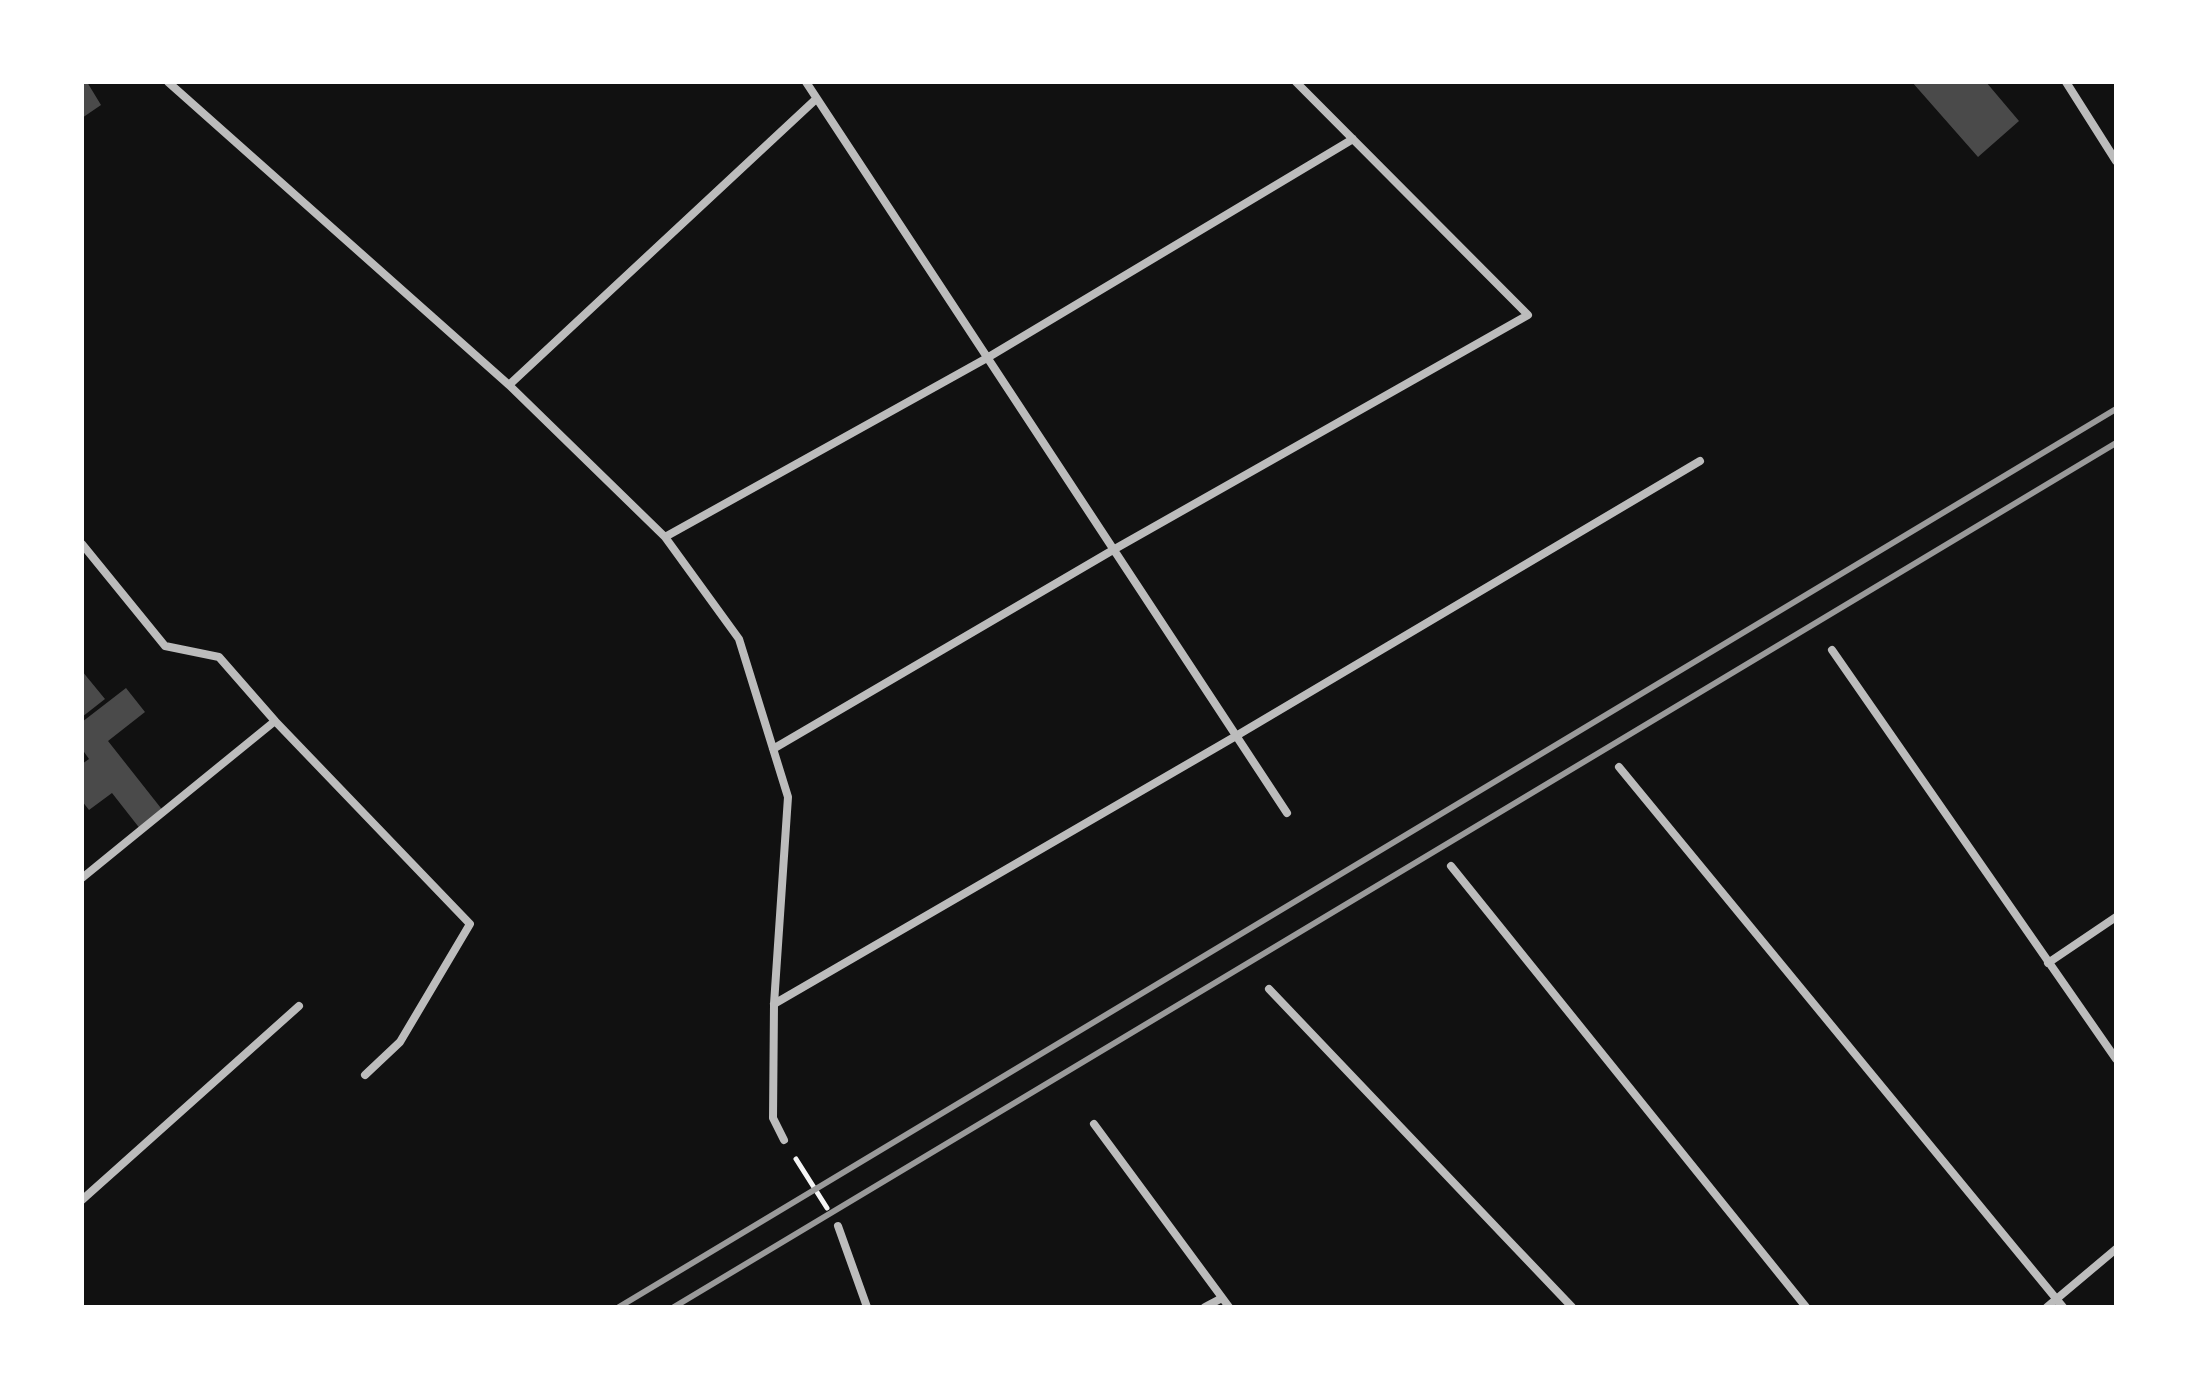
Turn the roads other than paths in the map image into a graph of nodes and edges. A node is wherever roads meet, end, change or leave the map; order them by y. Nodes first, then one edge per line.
1 (168, 82) edge
2 (806, 82) edge
3 (1296, 82) edge
4 (2066, 82) edge
5 (815, 100) junction
6 (1353, 139) junction
7 (2116, 161) edge
8 (987, 358) junction
9 (509, 385) junction
10 (1700, 461) dead end
11 (665, 537) junction
12 (82, 544) edge
13 (1113, 550) junction
14 (1832, 650) dead end
15 (275, 721) junction
16 (1236, 736) junction
17 (773, 749) junction
18 (1619, 767) dead end
19 (1287, 813) dead end
20 (1451, 866) dead end
21 (82, 878) edge
22 (2116, 917) edge
23 (2048, 963) junction
24 (1269, 989) dead end
25 (774, 1004) junction
26 (299, 1006) dead end
27 (2116, 1059) edge
28 (365, 1075) dead end
29 (1094, 1124) dead end
30 (784, 1140) road end
31 (82, 1200) edge
32 (838, 1226) road end
33 (2116, 1249) edge
34 (1222, 1298) junction
35 (2060, 1303) edge
36 (867, 1307) edge
37 (1205, 1307) edge
38 (1229, 1307) edge
39 (1572, 1307) edge
40 (1806, 1307) edge
41 (2047, 1307) edge

1 - 9 street
2 - 5 street
3 - 6 street
4 - 7 street
5 - 8 street
5 - 9 street
6 - 8 street
6 - 13 street
8 - 11 street
8 - 13 street
9 - 11 street
10 - 16 street
11 - 17 street
12 - 15 street
13 - 16 street
13 - 17 street
14 - 23 street
15 - 21 street
15 - 28 street
16 - 19 street
16 - 25 street
17 - 25 street
18 - 35 street
20 - 40 street
22 - 23 street
23 - 27 street
24 - 39 street
25 - 30 street
26 - 31 street
29 - 34 street
32 - 36 street
33 - 35 street
34 - 37 street
34 - 38 street
35 - 41 street

